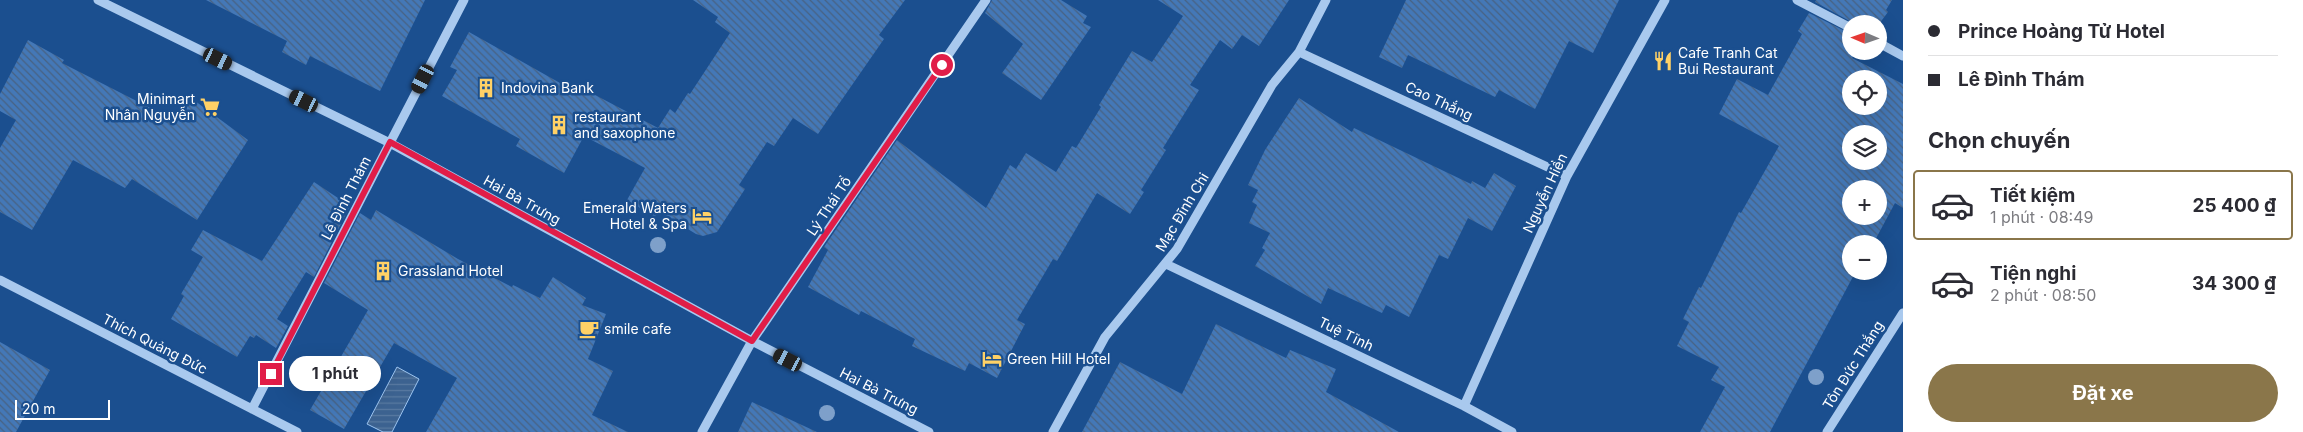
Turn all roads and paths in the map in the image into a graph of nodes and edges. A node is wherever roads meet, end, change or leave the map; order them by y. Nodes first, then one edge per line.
1 (98, 0) edge
2 (464, 0) edge
3 (986, 0) edge
4 (1326, 0) edge
5 (1665, 0) edge
6 (1797, 0) edge
7 (1842, 23) edge
8 (1888, 48) edge
9 (1299, 52) junction
10 (1903, 56) edge
11 (390, 142) junction
12 (1567, 176) junction
13 (1166, 264) junction
14 (0, 280) edge
15 (1903, 313) edge
16 (752, 341) junction
17 (1464, 406) junction
18 (252, 409) junction
19 (297, 432) edge
20 (702, 432) edge
21 (929, 432) edge
22 (1053, 432) edge
23 (1512, 432) edge
24 (1827, 432) edge

1 - 11 street, Hai Bà Trưng
2 - 11 street, Lê Đình Thám
3 - 16 street, Lý Thái Tổ
4 - 9 street, Mạc Đĩnh Chi
5 - 12 street, Nguyễn Hiền
6 - 7 street
8 - 10 street
9 - 12 street, Cao Thắng
9 - 13 street, Mạc Đĩnh Chi
11 - 16 street, Hai Bà Trưng
11 - 18 street, Lê Đình Thám
12 - 17 street, Nguyễn Hiền
13 - 17 street, Tuệ Tĩnh
13 - 22 street, Mạc Đĩnh Chi
14 - 18 street, Thích Quảng Đức
15 - 24 street, Tôn Đức Thắng
16 - 20 street, Lý Thái Tổ
16 - 21 street, Hai Bà Trưng
17 - 23 street, Tuệ Tĩnh
18 - 19 street, Thích Quảng Đức

